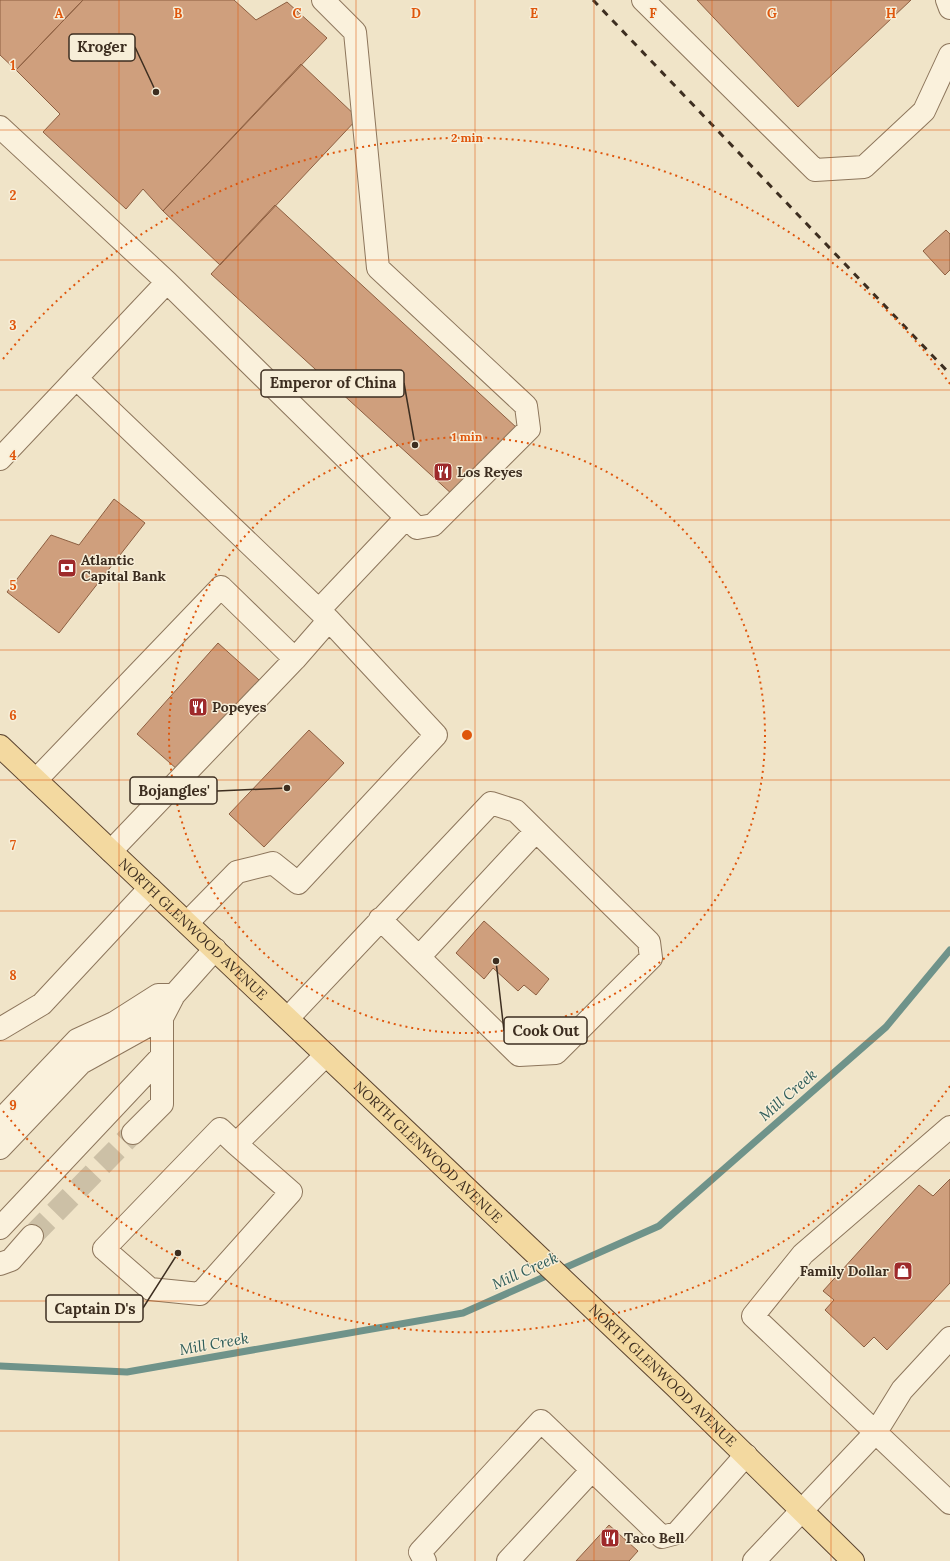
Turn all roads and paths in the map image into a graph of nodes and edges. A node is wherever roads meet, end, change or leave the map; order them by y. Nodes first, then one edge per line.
1 (323, 0) edge
2 (643, 0) edge
3 (947, 0) edge
4 (950, 8) edge
5 (950, 55) edge
6 (0, 126) edge
7 (168, 282) junction
8 (76, 378) junction
9 (0, 457) edge
10 (406, 518) junction
11 (324, 615) junction
12 (295, 659) junction
13 (0, 746) edge
14 (36, 780) junction
15 (536, 831) junction
16 (111, 850) junction
17 (150, 888) junction
18 (380, 919) junction
19 (188, 923) junction
20 (215, 949) junction
21 (419, 957) junction
22 (174, 995) junction
23 (162, 1018) junction
24 (288, 1018) junction
25 (0, 1029) edge
26 (326, 1055) junction
27 (161, 1057) junction
28 (0, 1121) edge
29 (950, 1126) edge
30 (133, 1134) tunnel mouth
31 (236, 1144) junction
32 (0, 1148) edge
33 (0, 1228) edge
34 (32, 1236) tunnel mouth
35 (0, 1264) edge
36 (950, 1338) edge
37 (876, 1432) junction
38 (746, 1455) junction
39 (592, 1470) junction
40 (950, 1503) edge
41 (802, 1510) junction
42 (425, 1561) edge
43 (508, 1561) edge
44 (754, 1561) edge
45 (853, 1561) edge

1 - 10 lane
2 - 5 lane
3 - 4 lane
6 - 7 lane
7 - 8 lane
7 - 10 lane
8 - 9 lane
8 - 11 lane
10 - 11 lane
11 - 12 lane
11 - 19 lane
12 - 14 lane
12 - 16 lane
13 - 14 main road, NORTH GLENWOOD AVENUE
14 - 16 main road, NORTH GLENWOOD AVENUE
15 - 18 lane
15 - 21 lane
15 - 21 lane
16 - 17 main road, NORTH GLENWOOD AVENUE
17 - 19 main road, NORTH GLENWOOD AVENUE
17 - 25 lane
18 - 21 lane
18 - 24 lane
19 - 20 main road, NORTH GLENWOOD AVENUE
20 - 22 lane
20 - 24 main road, NORTH GLENWOOD AVENUE
22 - 23 lane
22 - 28 lane
23 - 27 lane
23 - 32 lane
24 - 26 main road, NORTH GLENWOOD AVENUE
26 - 31 lane
26 - 38 main road, NORTH GLENWOOD AVENUE
27 - 30 lane
27 - 33 lane
29 - 37 lane
31 - 31 lane
34 - 35 lane
36 - 37 lane
37 - 40 lane
37 - 41 lane
38 - 39 lane
38 - 41 main road, NORTH GLENWOOD AVENUE
39 - 42 lane
39 - 43 lane
41 - 44 lane
41 - 45 main road, NORTH GLENWOOD AVENUE

